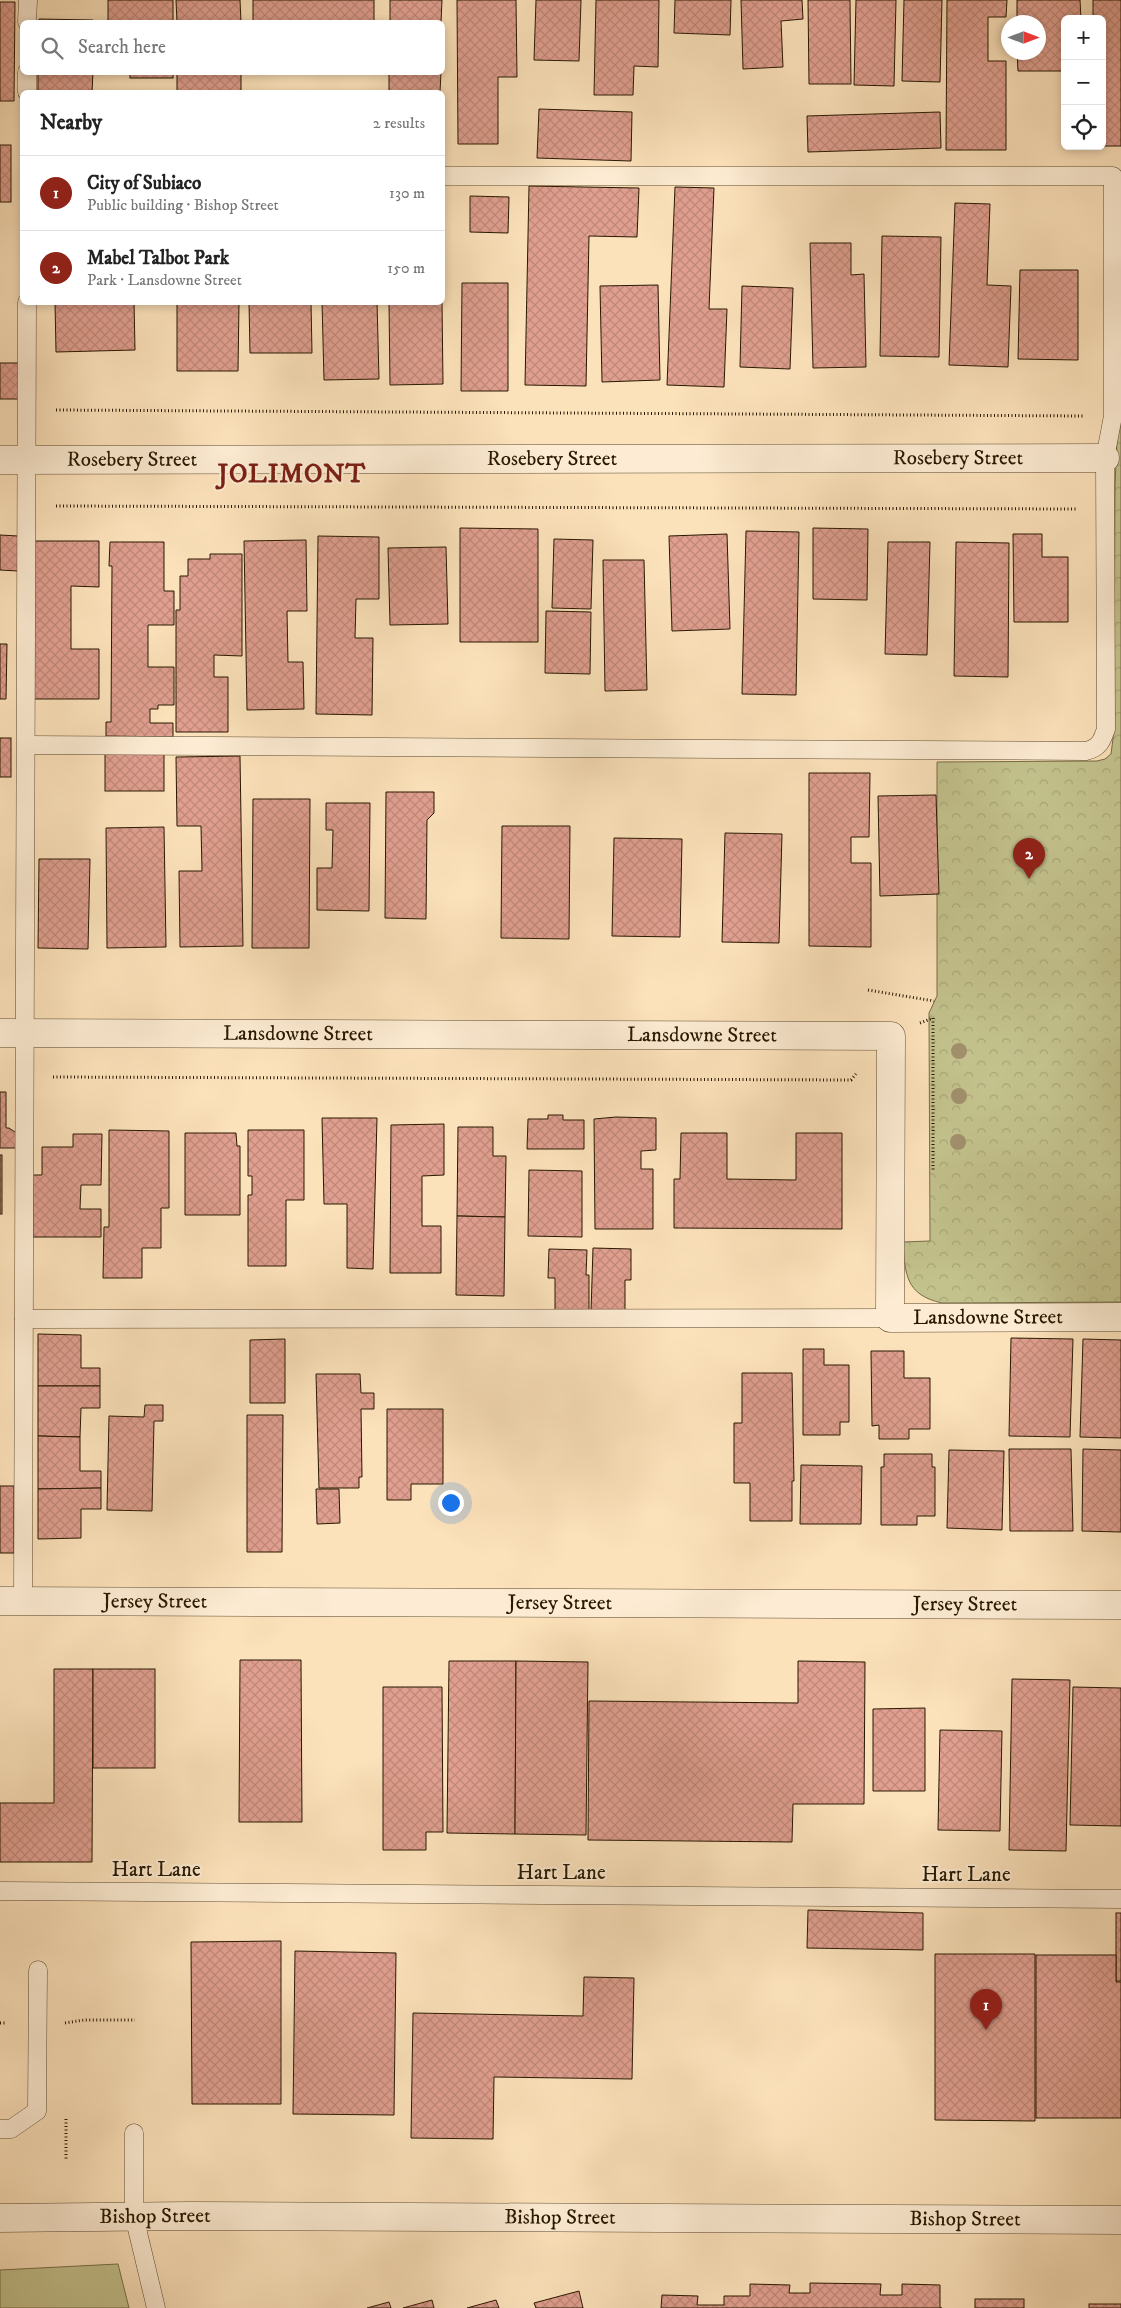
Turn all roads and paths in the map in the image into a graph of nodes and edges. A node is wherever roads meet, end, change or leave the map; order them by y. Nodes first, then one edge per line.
1 (28, 0) edge
2 (28, 20) edge
3 (27, 75) edge
4 (27, 90) edge
5 (445, 176) edge
6 (27, 305) edge
7 (26, 410) junction
8 (1112, 416) junction
9 (1105, 458) junction
10 (13, 460) edge
11 (26, 505) junction
12 (1105, 509) junction
13 (26, 745) junction
14 (868, 990) dead end
15 (934, 1001) dead end
16 (12, 1033) edge
17 (891, 1036) junction
18 (24, 1077) junction
19 (933, 1171) dead end
20 (1121, 1317) edge
21 (890, 1318) junction
22 (24, 1319) junction
23 (12, 1601) edge
24 (1121, 1605) edge
25 (0, 1891) edge
26 (1121, 1899) edge
27 (38, 1970) dead end
28 (135, 2020) dead end
29 (0, 2023) edge
30 (5, 2023) dead end
31 (60, 2023) dead end
32 (0, 2129) edge
33 (134, 2133) dead end
34 (134, 2216) junction
35 (0, 2218) edge
36 (1121, 2220) edge
37 (156, 2308) edge

1 - 2 lane
3 - 4 lane
5 - 8 lane
6 - 7 lane
7 - 8 path
7 - 10 lane
8 - 9 lane
9 - 10 street, Rosebery Street
9 - 12 lane
10 - 11 lane
11 - 12 path
11 - 13 lane
12 - 13 lane
13 - 16 lane
14 - 15 path
16 - 17 street, Lansdowne Street
16 - 18 lane
17 - 18 path
17 - 19 path
17 - 21 street, Lansdowne Street
18 - 22 lane
20 - 21 street, Lansdowne Street
21 - 22 lane
22 - 23 lane
23 - 24 street, Jersey Street
25 - 26 lane, Hart Lane
27 - 32 lane
28 - 31 path
29 - 30 path
33 - 34 lane
34 - 35 street, Bishop Street
34 - 36 street, Bishop Street
34 - 37 lane

